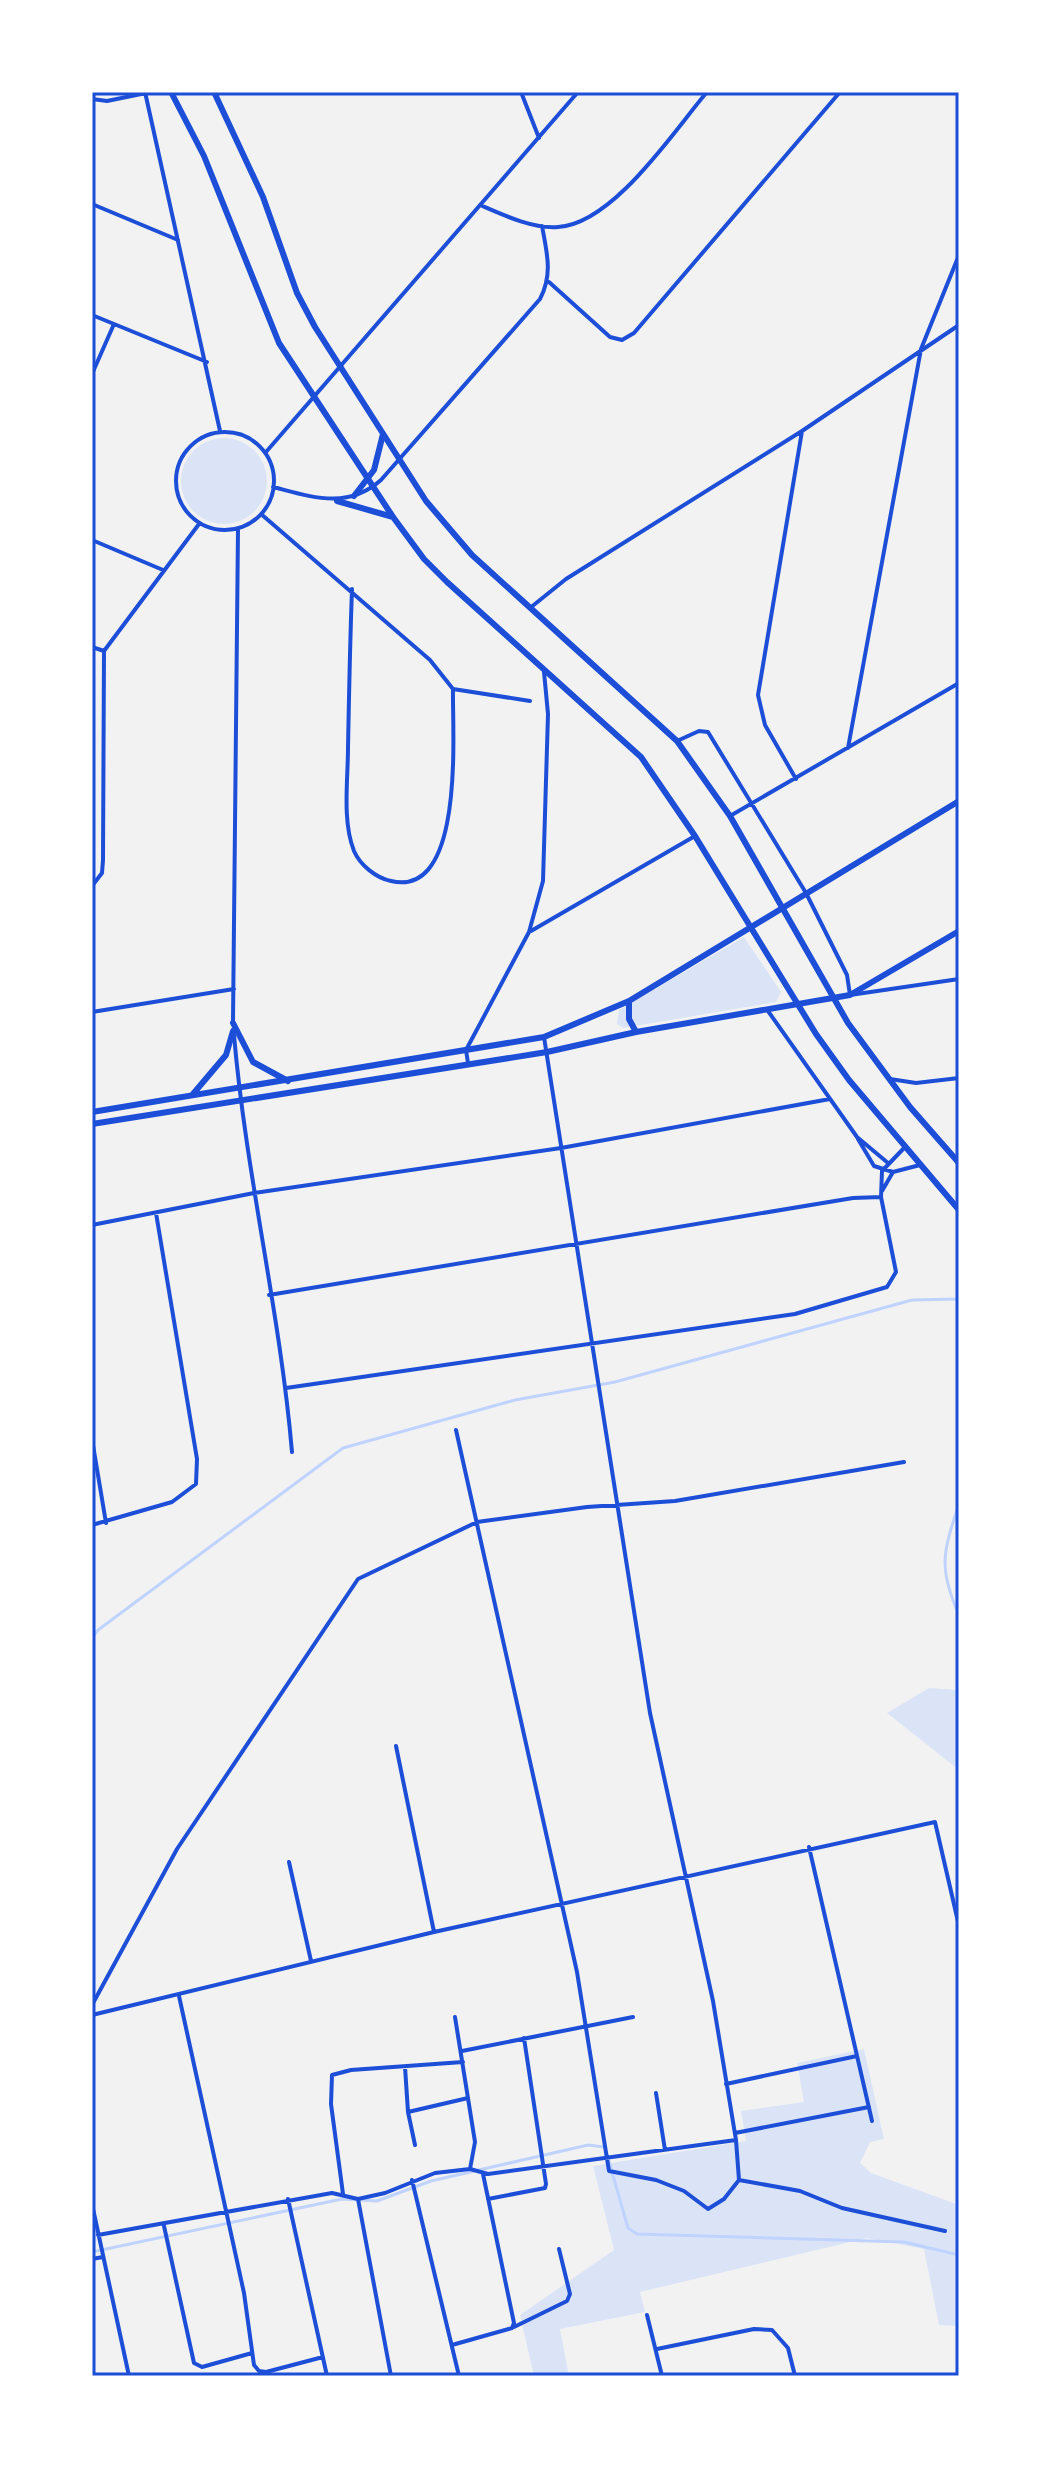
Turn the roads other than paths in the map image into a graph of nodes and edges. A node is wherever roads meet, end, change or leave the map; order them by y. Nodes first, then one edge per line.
1 (151, 92) edge
2 (171, 92) edge
3 (214, 92) edge
4 (521, 92) edge
5 (578, 92) edge
6 (707, 92) edge
7 (840, 92) edge
8 (145, 94) edge
9 (92, 99) edge
10 (539, 138) junction
11 (92, 204) edge
12 (480, 205) junction
13 (542, 226) junction
14 (178, 240) junction
15 (959, 255) edge
16 (549, 282) junction
17 (92, 315) edge
18 (114, 324) junction
19 (959, 325) edge
20 (921, 349) junction
21 (207, 362) junction
22 (340, 368) junction
23 (92, 374) edge
24 (314, 399) junction
25 (220, 431) junction
26 (802, 431) junction
27 (383, 434) junction
28 (266, 452) junction
29 (400, 460) junction
30 (369, 479) junction
31 (374, 486) junction
32 (273, 487) junction
33 (354, 496) junction
34 (337, 501) junction
35 (261, 514) junction
36 (393, 517) junction
37 (199, 524) junction
38 (238, 529) junction
39 (92, 540) edge
40 (163, 570) junction
41 (352, 589) junction
42 (530, 608) junction
43 (92, 647) edge
44 (104, 651) junction
45 (543, 665) junction
46 (959, 683) edge
47 (453, 689) junction
48 (530, 701) dead end
49 (677, 741) junction
50 (848, 748) junction
51 (796, 779) junction
52 (959, 801) edge
53 (751, 804) junction
54 (730, 816) junction
55 (695, 836) junction
56 (92, 886) edge
57 (806, 893) junction
58 (784, 907) junction
59 (750, 928) junction
60 (959, 931) edge
61 (529, 932) junction
62 (959, 979) edge
63 (234, 989) junction
64 (850, 995) junction
65 (833, 999) junction
66 (629, 1001) junction
67 (798, 1005) junction
68 (768, 1011) junction
69 (92, 1012) edge
70 (233, 1027) junction
71 (636, 1032) junction
72 (544, 1037) junction
73 (466, 1050) junction
74 (547, 1052) junction
75 (468, 1063) junction
76 (362, 1069) junction
77 (888, 1078) junction
78 (959, 1078) edge
79 (363, 1080) junction
80 (288, 1081) junction
81 (238, 1088) junction
82 (192, 1095) junction
83 (830, 1099) junction
84 (239, 1100) junction
85 (92, 1112) edge
86 (92, 1124) edge
87 (857, 1137) junction
88 (905, 1147) junction
89 (561, 1148) junction
90 (888, 1163) junction
91 (959, 1163) edge
92 (920, 1165) junction
93 (882, 1171) junction
94 (893, 1172) junction
95 (254, 1193) junction
96 (881, 1195) junction
97 (959, 1210) edge
98 (156, 1213) junction
99 (92, 1225) edge
100 (575, 1245) junction
101 (269, 1295) junction
102 (593, 1342) junction
103 (286, 1388) junction
104 (456, 1430) dead end
105 (92, 1439) edge
106 (292, 1452) dead end
107 (904, 1462) dead end
108 (617, 1505) junction
109 (477, 1522) junction
110 (106, 1523) junction
111 (92, 1525) edge
112 (396, 1746) dead end
113 (809, 1847) junction
114 (289, 1862) dead end
115 (684, 1877) junction
116 (561, 1905) junction
117 (959, 1926) edge
118 (434, 1932) junction
119 (311, 1962) junction
120 (179, 1996) junction
121 (92, 2005) edge
122 (92, 2015) edge
123 (455, 2017) dead end
124 (633, 2017) dead end
125 (585, 2027) junction
126 (524, 2038) junction
127 (462, 2051) junction
128 (857, 2056) junction
129 (463, 2062) junction
130 (405, 2067) junction
131 (726, 2084) junction
132 (656, 2093) dead end
133 (468, 2098) junction
134 (869, 2107) junction
135 (408, 2112) junction
136 (872, 2121) dead end
137 (735, 2133) junction
138 (736, 2140) junction
139 (415, 2145) dead end
140 (665, 2150) junction
141 (609, 2156) junction
142 (543, 2166) junction
143 (470, 2169) junction
144 (483, 2174) junction
145 (412, 2180) junction
146 (739, 2180) junction
147 (343, 2194) junction
148 (288, 2199) junction
149 (358, 2199) junction
150 (488, 2199) junction
151 (92, 2204) edge
152 (223, 2211) junction
153 (164, 2226) junction
154 (945, 2231) dead end
155 (98, 2235) junction
156 (559, 2249) dead end
157 (103, 2257) junction
158 (92, 2259) edge
159 (647, 2315) dead end
160 (512, 2328) junction
161 (452, 2345) junction
162 (657, 2349) junction
163 (252, 2353) junction
164 (323, 2357) junction
165 (129, 2376) edge
166 (327, 2376) edge
167 (391, 2376) edge
168 (459, 2376) edge
169 (662, 2376) edge
170 (795, 2376) edge

1 - 8 street
2 - 24 main road
3 - 22 main road
4 - 10 street
5 - 10 street
6 - 13 street
7 - 16 street
8 - 9 street
8 - 14 street
10 - 12 street
11 - 14 street
12 - 13 street
12 - 22 street
13 - 16 street
14 - 21 street
15 - 20 street
16 - 29 street
17 - 18 street
18 - 21 street
18 - 23 street
19 - 20 street
20 - 26 street
20 - 50 street
21 - 25 street
22 - 24 street
22 - 27 main road
24 - 28 street
24 - 30 main road
25 - 28 street
25 - 37 street
26 - 42 street
26 - 51 street
27 - 29 main road
27 - 30 main road
28 - 32 street
29 - 31 street
29 - 42 main road
30 - 31 main road
30 - 33 main road
31 - 33 street
31 - 36 main road
32 - 34 street
32 - 35 street
33 - 34 street
34 - 36 main road
35 - 38 street
35 - 41 street
36 - 45 main road
37 - 38 street
37 - 40 street
38 - 63 street
39 - 40 street
40 - 44 street
41 - 47 street
41 - 47 street
42 - 49 main road
43 - 44 street
44 - 56 street
45 - 55 main road
45 - 61 street
46 - 50 street
47 - 48 street
49 - 53 street
49 - 54 main road
50 - 51 street
51 - 53 street
52 - 57 main road
53 - 54 street
53 - 57 street
54 - 58 main road
55 - 59 main road
55 - 61 street
57 - 58 main road
57 - 64 street
58 - 59 main road
58 - 65 main road
59 - 66 main road
59 - 67 main road
60 - 64 main road
61 - 73 street
62 - 64 street
63 - 69 street
63 - 70 street
64 - 65 main road
65 - 67 main road
65 - 77 main road
66 - 71 main road
66 - 72 main road
67 - 68 main road
67 - 88 main road
68 - 71 main road
68 - 83 street
70 - 80 main road
70 - 81 street
70 - 82 main road
71 - 74 main road
72 - 73 main road
72 - 74 street
73 - 75 street
73 - 76 main road
74 - 75 main road
74 - 89 street
75 - 79 main road
76 - 79 main road
76 - 80 main road
77 - 78 street
77 - 91 main road
79 - 84 main road
80 - 81 main road
81 - 82 main road
81 - 84 street
82 - 85 main road
83 - 87 street
83 - 89 street
84 - 86 main road
84 - 95 street
87 - 90 street
87 - 93 street
88 - 90 street
88 - 92 main road
89 - 95 street
89 - 100 street
90 - 93 street
92 - 94 street
92 - 97 main road
93 - 94 street
93 - 96 street
94 - 96 street
95 - 98 street
95 - 101 street
96 - 100 street
96 - 102 street
98 - 99 street
98 - 110 street
100 - 101 street
100 - 102 street
101 - 103 street
102 - 103 street
102 - 108 street
103 - 106 street
104 - 109 street
105 - 110 street
107 - 108 street
108 - 109 street
108 - 115 street
109 - 116 street
109 - 121 street
110 - 111 street
112 - 118 street
113 - 115 street
113 - 117 street
113 - 128 street
114 - 119 street
115 - 116 street
115 - 131 street
116 - 118 street
116 - 125 street
118 - 119 street
119 - 120 street
120 - 122 street
120 - 152 street
123 - 127 street
124 - 125 street
125 - 126 street
125 - 141 street
126 - 127 street
126 - 142 street
127 - 129 street
128 - 131 street
128 - 134 street
129 - 130 street
129 - 133 street
130 - 135 street
130 - 147 street
131 - 137 street
132 - 140 street
133 - 135 street
133 - 143 street
134 - 136 street
134 - 137 street
135 - 139 street
137 - 138 street
138 - 140 street
138 - 146 street
140 - 141 street
141 - 142 street
141 - 146 street
142 - 144 street
142 - 150 street
143 - 144 street
143 - 145 street
144 - 150 street
145 - 149 street
145 - 161 street
146 - 154 street
147 - 148 street
147 - 149 street
148 - 152 street
148 - 164 street
149 - 167 street
150 - 160 street
151 - 155 street
152 - 153 street
152 - 163 street
153 - 155 street
153 - 163 street
155 - 157 street
156 - 160 street
157 - 158 street
157 - 165 street
159 - 162 street
160 - 161 street
161 - 168 street
162 - 169 street
162 - 170 street
163 - 164 street
164 - 166 street

